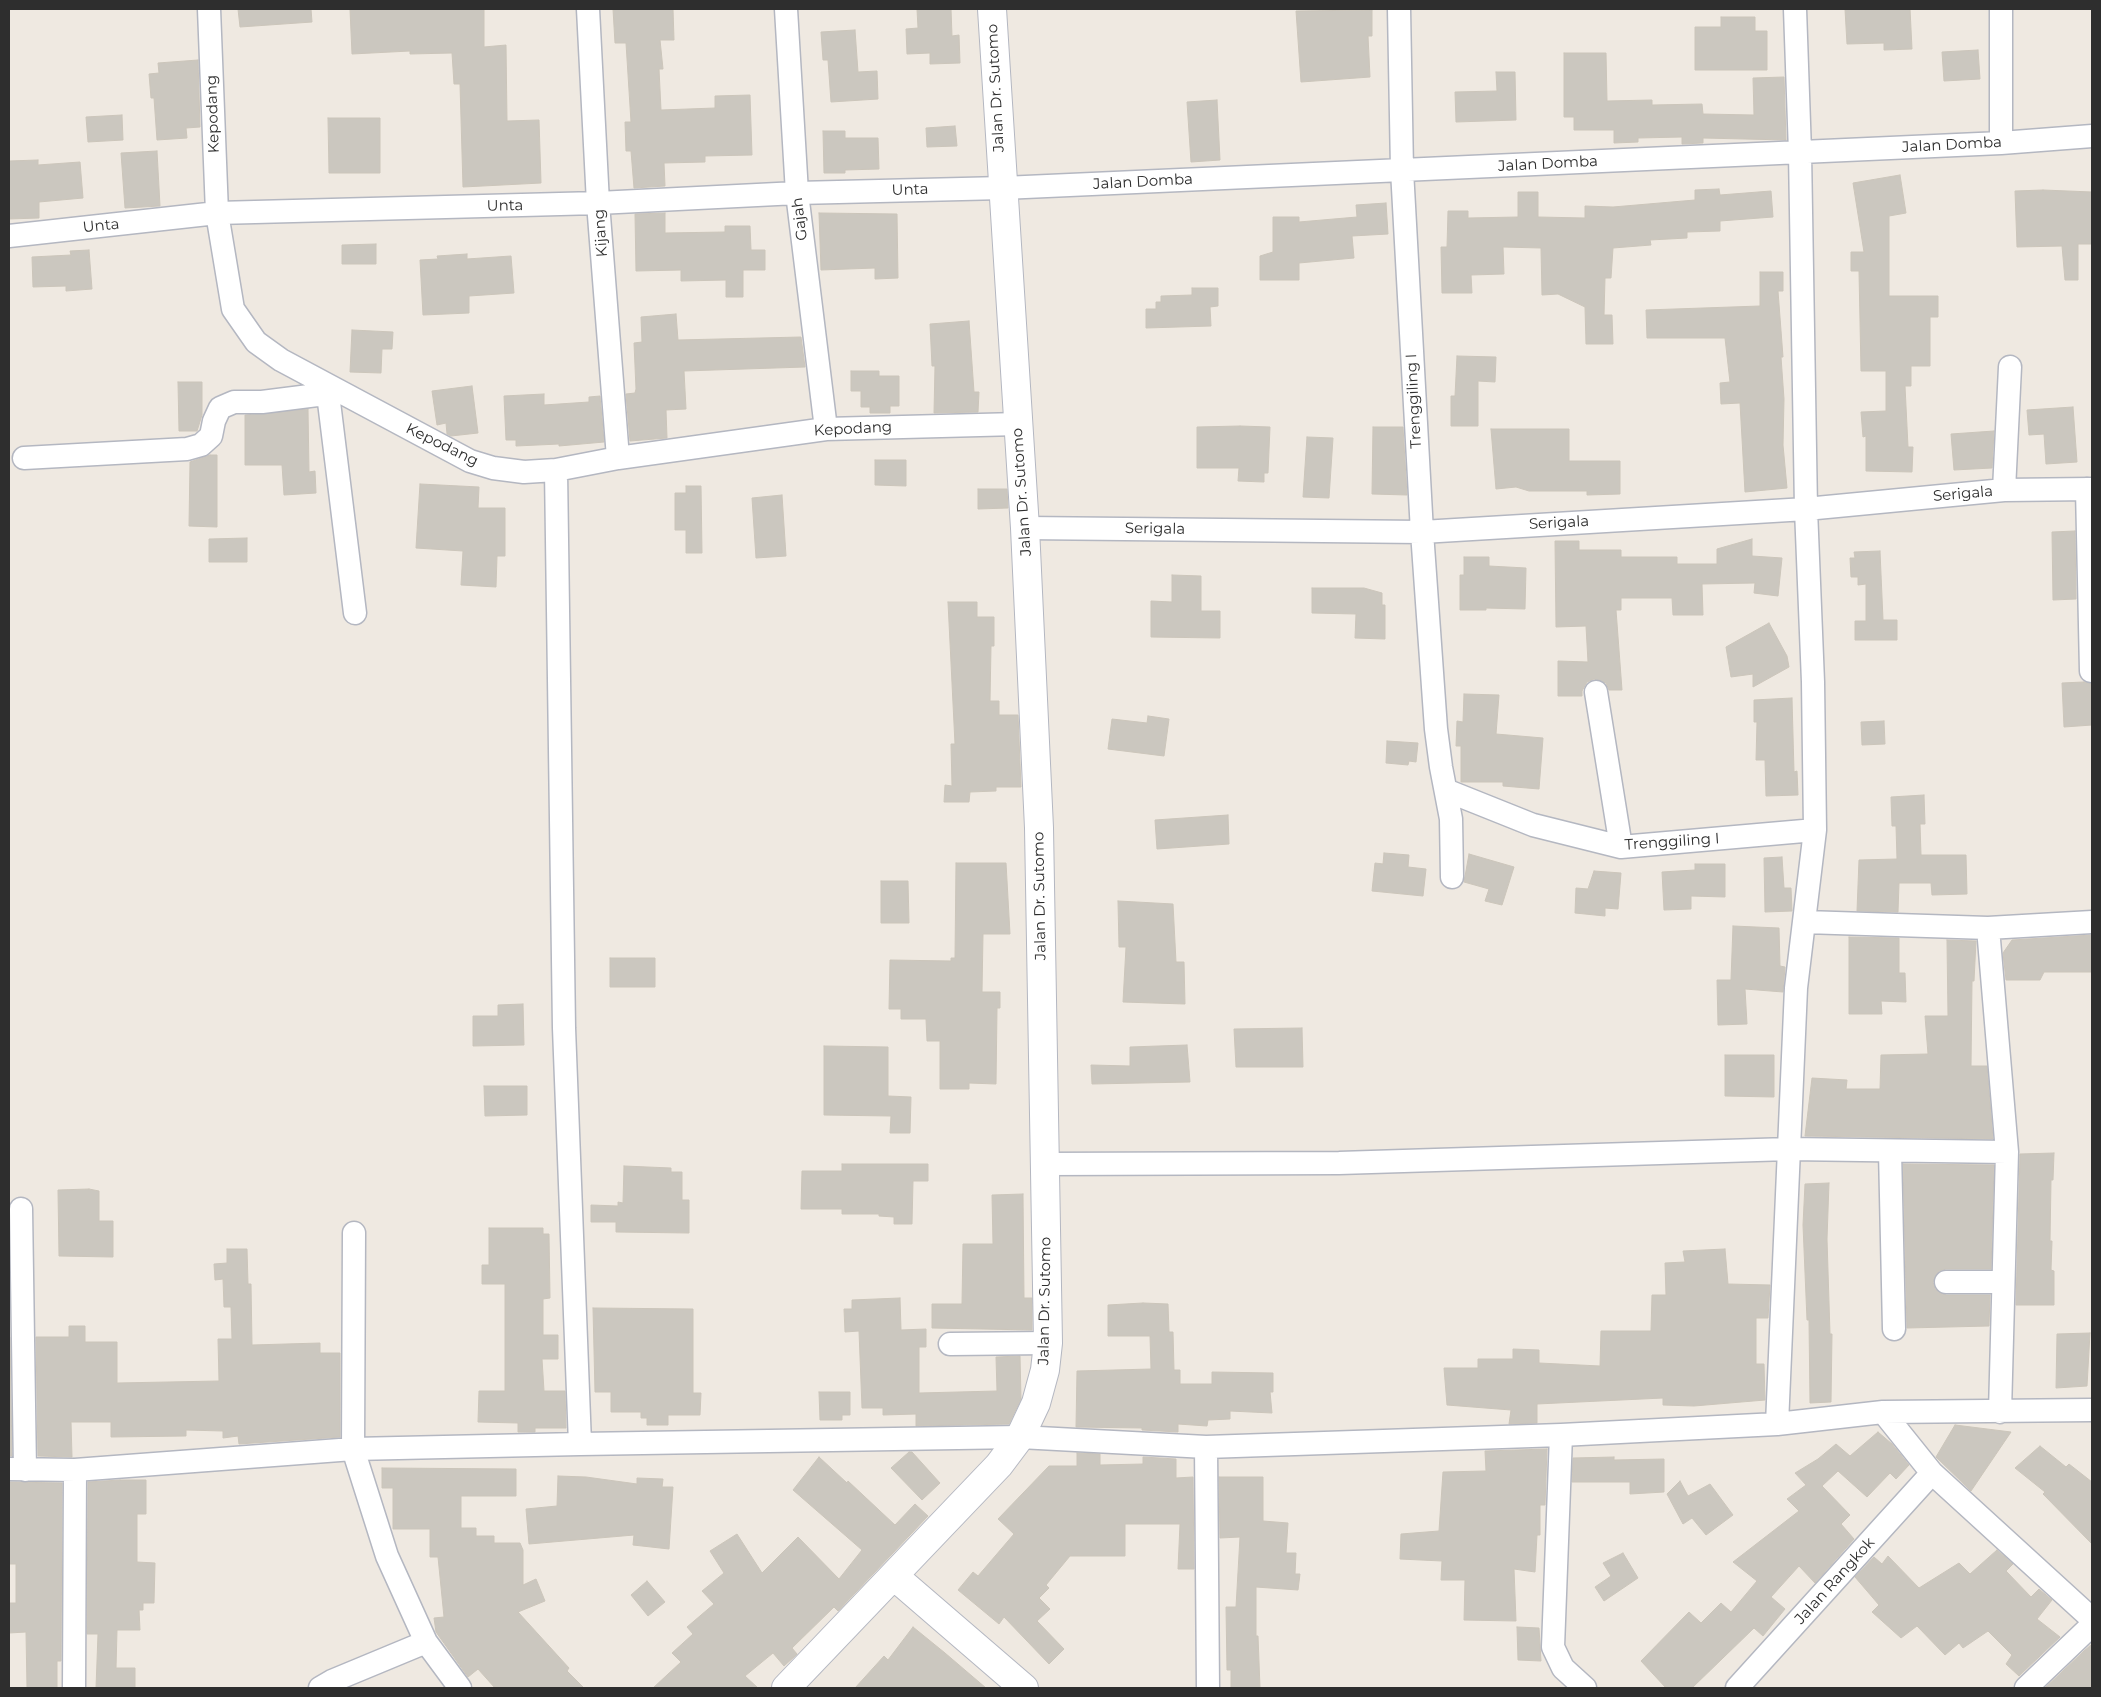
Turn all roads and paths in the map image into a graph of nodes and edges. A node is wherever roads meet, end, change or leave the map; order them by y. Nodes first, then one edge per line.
1 (209, 9) edge
2 (588, 9) edge
3 (786, 9) edge
4 (992, 9) edge
5 (1399, 9) edge
6 (1795, 9) edge
7 (2000, 9) edge
8 (2092, 136) edge
9 (2001, 143) junction
10 (1800, 152) junction
11 (1402, 170) junction
12 (1003, 188) junction
13 (797, 193) junction
14 (598, 203) junction
15 (217, 213) junction
16 (9, 236) edge
17 (2010, 367) dead end
18 (334, 393) junction
19 (1018, 424) junction
20 (826, 429) junction
21 (24, 458) dead end
22 (618, 458) junction
23 (556, 470) junction
24 (2090, 489) edge
25 (2004, 490) junction
26 (1806, 509) junction
27 (1025, 528) junction
28 (1422, 532) junction
29 (355, 613) dead end
30 (2091, 671) edge
31 (1596, 692) dead end
32 (1448, 791) junction
33 (1815, 830) junction
34 (1621, 847) junction
35 (1452, 877) dead end
36 (1805, 922) junction
37 (2092, 922) edge
38 (1988, 928) junction
39 (1789, 1150) junction
40 (1890, 1150) junction
41 (2007, 1152) junction
42 (1046, 1164) junction
43 (20, 1209) dead end
44 (354, 1233) dead end
45 (1946, 1282) dead end
46 (2004, 1282) junction
47 (1894, 1329) dead end
48 (1048, 1343) junction
49 (950, 1344) dead end
50 (2092, 1410) edge
51 (1883, 1412) junction
52 (2000, 1412) junction
53 (1777, 1424) junction
54 (1561, 1434) junction
55 (1020, 1437) junction
56 (580, 1444) junction
57 (1206, 1447) junction
58 (353, 1449) junction
59 (17, 1470) edge
60 (75, 1470) junction
61 (1932, 1473) junction
62 (894, 1576) junction
63 (2092, 1619) edge
64 (2092, 1625) edge
65 (426, 1642) junction
66 (74, 1688) edge
67 (320, 1688) edge
68 (460, 1688) edge
69 (786, 1688) edge
70 (1024, 1688) edge
71 (1208, 1688) edge
72 (1585, 1688) edge
73 (1737, 1688) edge
74 (2026, 1688) edge

1 - 15 street, Kepodang
2 - 14 street, Kijang
3 - 13 street, Gajah
4 - 12 street, Jalan Dr. Sutomo
5 - 11 street, Trenggiling I
6 - 10 street
7 - 9 street
8 - 9 street, Jalan Domba
9 - 10 street, Jalan Domba
10 - 11 street, Jalan Domba
10 - 26 street
11 - 12 street, Jalan Domba
11 - 28 street, Trenggiling I
12 - 13 street, Unta
12 - 19 street, Jalan Dr. Sutomo
13 - 14 street, Unta
13 - 20 street, Gajah
14 - 15 street, Unta
14 - 22 street, Kijang
15 - 16 street, Unta
15 - 18 street, Kepodang
17 - 25 street
18 - 21 street
18 - 23 street, Kepodang
18 - 29 street
19 - 20 street, Kepodang
19 - 27 street, Jalan Dr. Sutomo
20 - 22 street, Kepodang
22 - 23 street, Kepodang
23 - 56 street
24 - 25 street, Serigala
24 - 30 street
25 - 26 street, Serigala
26 - 28 street, Serigala
26 - 33 street
27 - 28 street, Serigala
27 - 42 street, Jalan Dr. Sutomo
28 - 32 street, Trenggiling I
31 - 34 street
32 - 34 street, Trenggiling I
32 - 35 street, Trenggiling I
33 - 34 street, Trenggiling I
33 - 36 street
36 - 38 street
36 - 39 street
37 - 38 street
38 - 41 street
39 - 40 street
39 - 42 street
39 - 53 street
40 - 41 street
40 - 47 street
41 - 46 street
42 - 48 street, Jalan Dr. Sutomo
43 - 59 street
44 - 58 street
45 - 46 street
46 - 52 street
48 - 49 street
48 - 55 street, Jalan Dr. Sutomo
50 - 52 street
51 - 52 street
51 - 53 street
51 - 61 street
53 - 54 street
54 - 57 street
54 - 72 street
55 - 56 street
55 - 57 street
55 - 62 street, Jalan Dr. Sutomo
56 - 58 street
57 - 71 street
58 - 60 street
58 - 65 street
59 - 60 street
60 - 66 street
61 - 63 street
61 - 73 street, Jalan Rangkok
62 - 69 street, Jalan Dr. Sutomo
62 - 70 street
64 - 74 street
65 - 67 street
65 - 68 street

